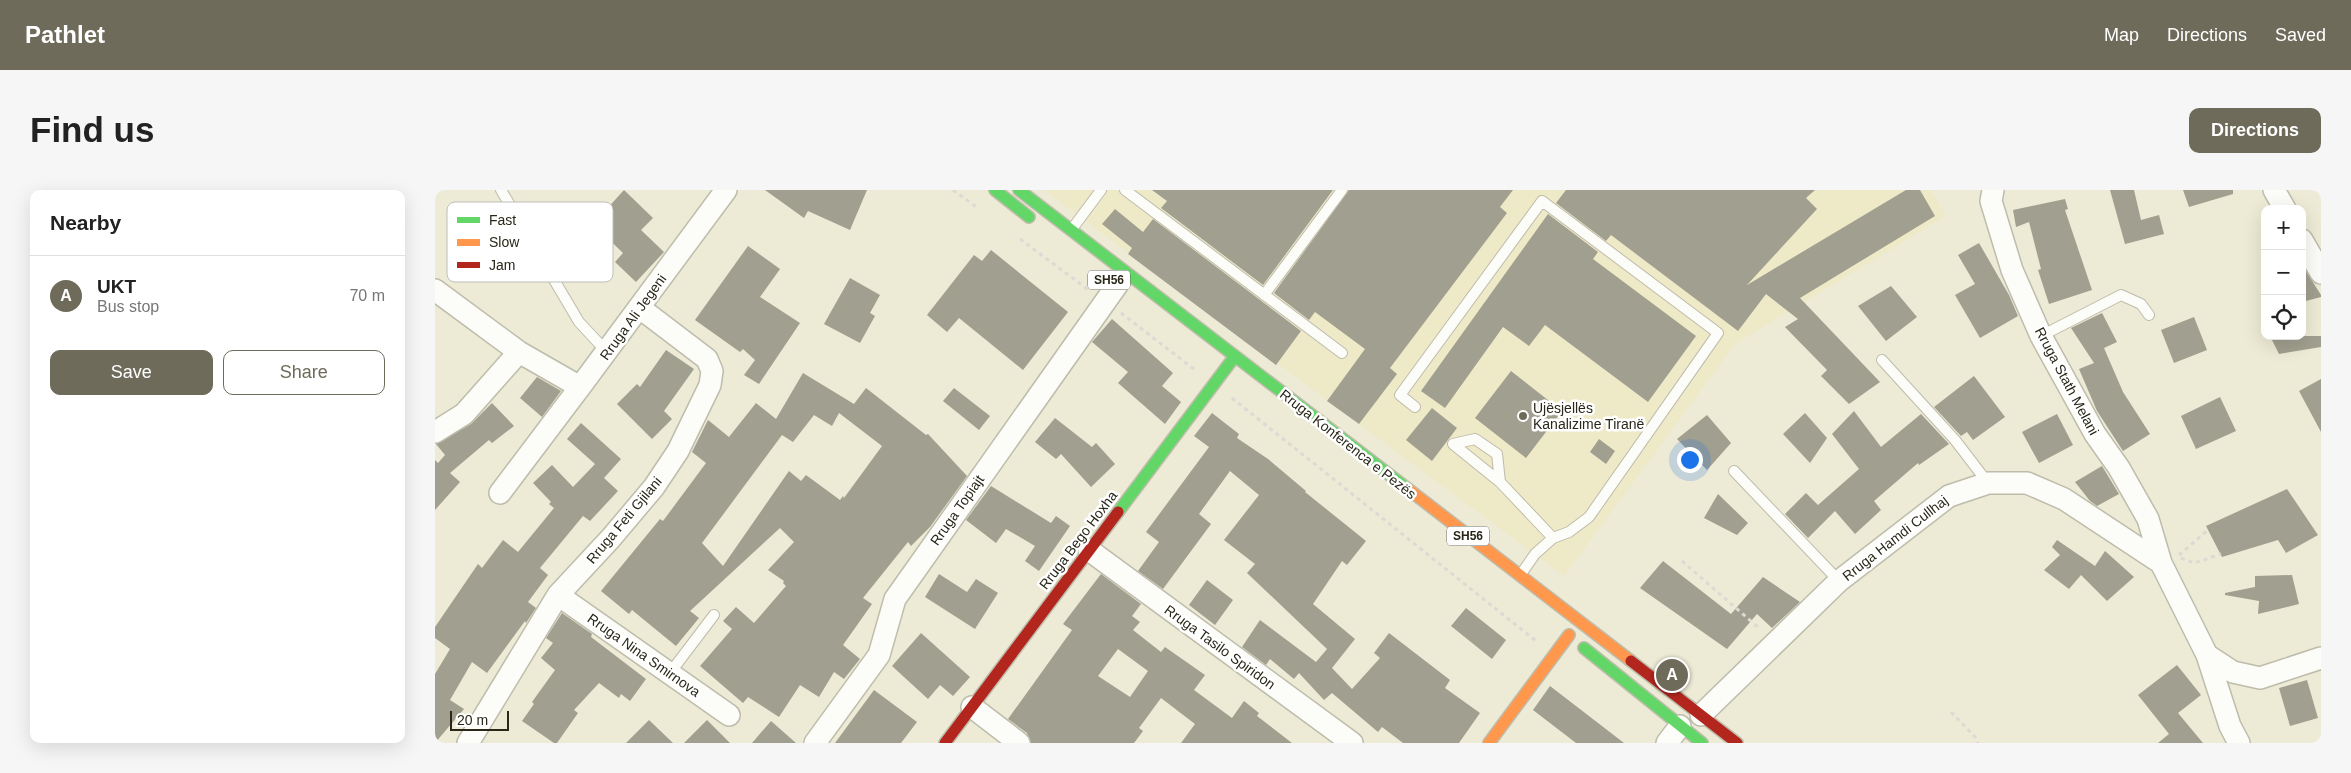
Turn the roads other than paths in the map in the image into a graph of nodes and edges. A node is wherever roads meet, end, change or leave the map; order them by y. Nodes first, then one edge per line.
1 (501, 190) edge
2 (726, 190) edge
3 (995, 190) edge
4 (1019, 190) edge
5 (1101, 190) edge
6 (1125, 190) edge
7 (1342, 190) edge
8 (1993, 190) edge
9 (2274, 190) edge
10 (508, 202) edge
11 (2283, 205) edge
12 (1041, 226) dead end
13 (1072, 229) junction
14 (2306, 247) edge
15 (2321, 273) edge
16 (555, 282) edge
17 (1114, 289) road end
18 (435, 290) edge
19 (1264, 295) junction
20 (640, 308) junction
21 (2149, 315) dead end
22 (2041, 336) junction
23 (519, 352) junction
24 (608, 352) junction
25 (1342, 353) dead end
26 (1235, 356) junction
27 (1882, 360) dead end
28 (1221, 365) junction
29 (1236, 376) dead end
30 (580, 387) junction
31 (1415, 407) dead end
32 (435, 432) edge
33 (1734, 471) dead end
34 (1500, 482) junction
35 (1988, 483) junction
36 (500, 493) dead end
37 (1553, 538) junction
38 (1089, 550) junction
39 (2161, 563) junction
40 (1519, 576) junction
41 (1839, 581) junction
42 (558, 595) junction
43 (714, 614) dead end
44 (2207, 655) junction
45 (2321, 658) edge
46 (670, 673) junction
47 (972, 708) junction
48 (729, 715) dead end
49 (1701, 715) junction
50 (1680, 726) junction
51 (469, 743) edge
52 (815, 743) edge
53 (945, 743) edge
54 (1019, 743) edge
55 (1352, 743) edge
56 (1489, 743) edge
57 (1667, 743) edge
58 (1702, 743) edge
59 (1737, 743) edge
60 (2239, 743) edge

1 - 10 lane
2 - 20 street, Rruga Ali Jegeni
3 - 12 main road
4 - 13 main road, Rruga Konferenca e Pezës / SH56
5 - 13 lane
6 - 19 lane
7 - 19 lane
8 - 22 street, Rruga Stath Melani
9 - 11 street
13 - 26 main road, Rruga Konferenca e Pezës / SH56
14 - 15 street
16 - 24 lane
17 - 52 street, Rruga Topiajt
18 - 23 street
19 - 25 lane
20 - 24 street, Rruga Ali Jegeni
20 - 42 street, Rruga Feti Gjilani
21 - 22 lane
22 - 39 street, Rruga Stath Melani
23 - 30 street
23 - 32 street
24 - 30 street, Rruga Ali Jegeni
26 - 28 main road, Rruga Bego Hoxha
26 - 40 main road, Rruga Konferenca e Pezës / SH56
27 - 35 lane
28 - 29 main road
28 - 38 main road, Rruga Bego Hoxha
30 - 36 street, Rruga Ali Jegeni
31 - 37 lane
33 - 41 lane
34 - 34 lane
34 - 37 lane
35 - 39 street, Rruga Hamdi Cullhaj
35 - 41 street, Rruga Hamdi Cullhaj
37 - 40 lane
38 - 47 main road, Rruga Bego Hoxha
38 - 55 street, Rruga Tasilo Spiridon
39 - 44 street
40 - 49 main road, Rruga Konferenca e Pezës / SH56
41 - 49 street, Rruga Hamdi Cullhaj
42 - 46 street, Rruga Nina Smirnova
42 - 51 street, Rruga Feti Gjilani
43 - 46 lane
44 - 45 street
44 - 60 street
46 - 48 street, Rruga Nina Smirnova
47 - 53 main road, Rruga Bego Hoxha
47 - 54 street
49 - 59 main road, SH56
50 - 56 main road
50 - 57 street
50 - 58 main road

